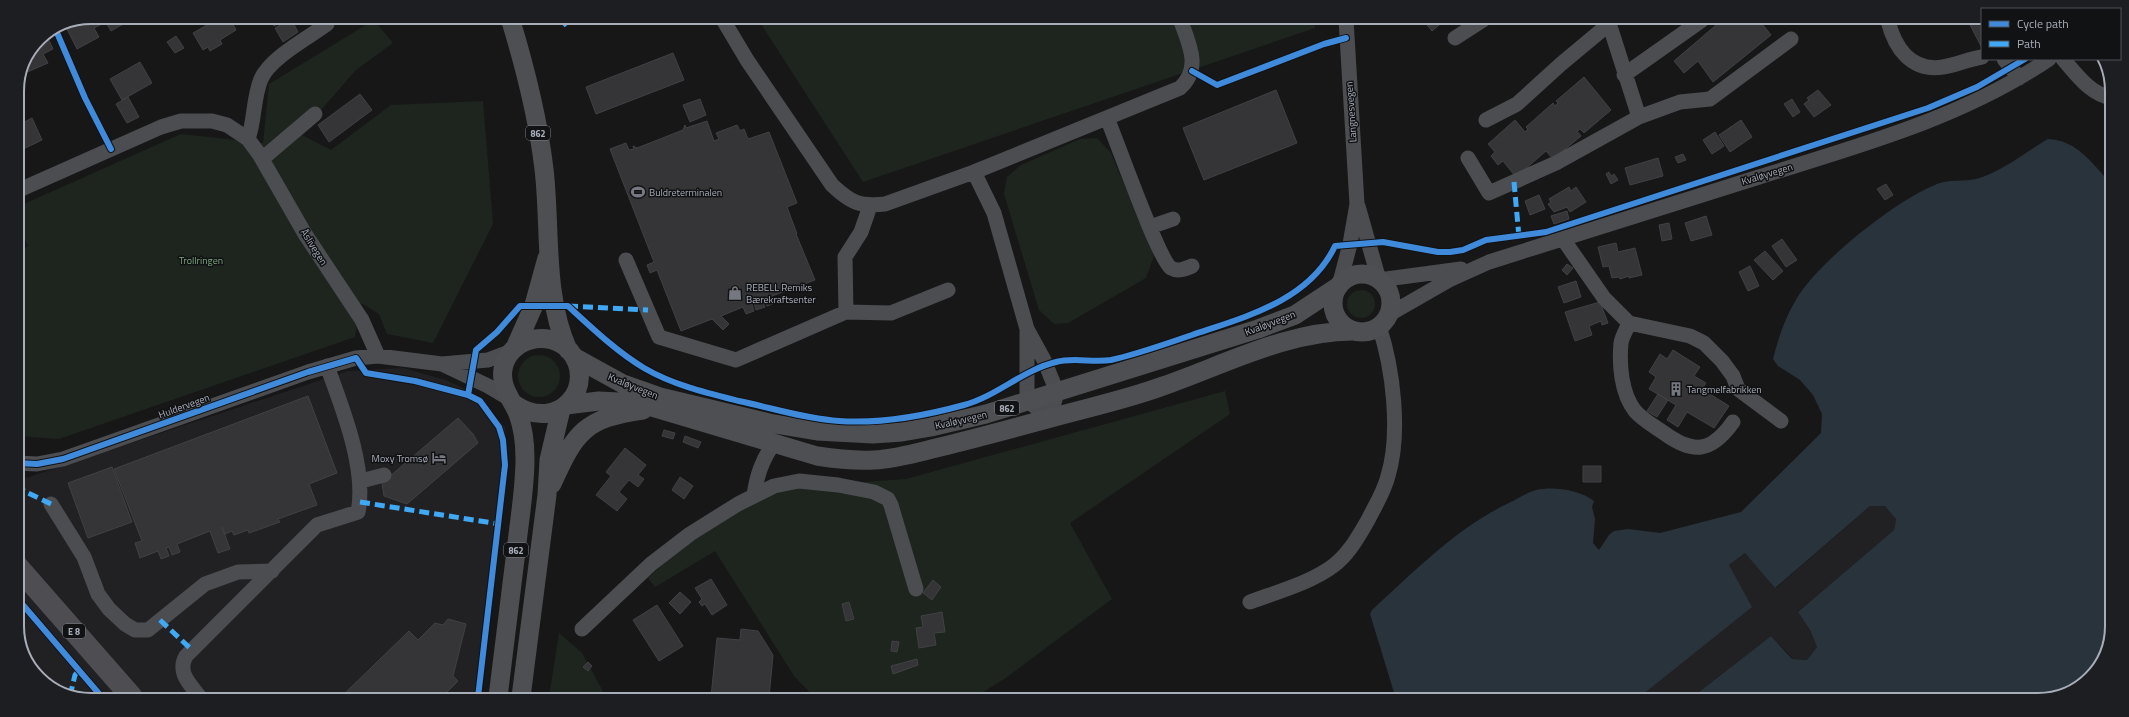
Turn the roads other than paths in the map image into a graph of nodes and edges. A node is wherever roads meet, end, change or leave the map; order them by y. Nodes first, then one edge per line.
1 (327, 24) dead end
2 (512, 24) edge
3 (726, 24) edge
4 (1182, 24) edge
5 (1346, 24) edge
6 (1477, 24) edge
7 (1606, 24) edge
8 (1609, 24) edge
9 (1696, 24) edge
10 (1889, 24) edge
11 (1455, 38) dead end
12 (1791, 39) dead end
13 (1981, 57) edge
14 (2006, 60) edge
15 (2047, 60) edge
16 (2064, 60) edge
17 (1624, 75) junction
18 (2019, 78) junction
19 (2105, 96) edge
20 (315, 114) dead end
21 (1639, 117) junction
22 (1108, 118) junction
23 (1486, 120) dead end
24 (248, 139) junction
25 (1468, 158) dead end
26 (262, 159) junction
27 (974, 172) junction
28 (24, 188) edge
29 (1357, 204) junction
30 (870, 206) junction
31 (1173, 219) dead end
32 (1150, 227) junction
33 (1563, 239) junction
34 (548, 251) junction
35 (626, 260) dead end
36 (1192, 266) dead end
37 (1476, 267) junction
38 (1379, 280) junction
39 (1339, 286) junction
40 (948, 290) dead end
41 (846, 312) junction
42 (1384, 321) junction
43 (1629, 323) junction
44 (1027, 329) junction
45 (1353, 331) junction
46 (513, 349) junction
47 (571, 353) junction
48 (378, 356) junction
49 (442, 364) junction
50 (327, 366) junction
51 (1057, 392) junction
52 (512, 402) junction
53 (1029, 402) junction
54 (563, 407) junction
55 (657, 408) junction
56 (1050, 418) junction
57 (1780, 421) dead end
58 (1733, 422) dead end
59 (774, 443) junction
60 (24, 463) edge
61 (384, 475) dead end
62 (361, 481) junction
63 (754, 495) junction
64 (547, 496) junction
65 (51, 504) dead end
66 (272, 571) junction
67 (24, 574) edge
68 (916, 589) dead end
69 (1250, 602) dead end
70 (582, 630) dead end
71 (128, 693) edge
72 (197, 693) edge
73 (498, 693) edge
74 (522, 693) edge

1 - 24 street
2 - 34 main road, 862
3 - 30 street
4 - 22 street
5 - 29 street, Langnesvegen
6 - 11 street
7 - 23 street
8 - 17 street
9 - 17 street
10 - 13 street
12 - 21 street
14 - 18 street
15 - 18 street, Kvaløyvegen
16 - 19 street
17 - 21 street
18 - 33 street, Kvaløyvegen
20 - 26 street
21 - 25 street
22 - 27 street
22 - 32 street
24 - 26 street, Åslivegen
24 - 28 street, Åslivegen
26 - 48 street, Åslivegen
27 - 30 street
27 - 44 street
29 - 38 street, Langnesvegen
29 - 39 street, Langnesvegen
30 - 41 street
31 - 32 street
32 - 36 street
33 - 37 street, Kvaløyvegen
33 - 43 street
34 - 46 main road, 862
34 - 47 main road, 862
35 - 41 street
37 - 38 street, Kvaløyvegen
37 - 42 street, Kvaløyvegen
38 - 39 main road, 862
38 - 42 main road
39 - 45 main road
39 - 51 main road, Kvaløyvegen / 862
40 - 41 street
42 - 45 main road, 862
42 - 69 street
43 - 57 street
43 - 58 street
44 - 51 street
44 - 53 street
45 - 56 main road, Kvaløyvegen / 862
46 - 47 main road, 862
46 - 49 street, Huldervegen
46 - 52 main road, 862
47 - 53 main road, Kvaløyvegen / 862
47 - 54 main road, 862
48 - 49 street, Huldervegen
48 - 50 street, Huldervegen
49 - 52 street, Huldervegen
50 - 60 street, Huldervegen
50 - 62 street
51 - 53 main road, Kvaløyvegen / 862
51 - 56 street
52 - 54 main road, 862
52 - 73 main road, 862
53 - 56 street
54 - 55 main road, Kvaløyvegen / 862
54 - 64 main road, 862
55 - 59 main road, Kvaløyvegen / 862
55 - 64 main road, 862
56 - 59 main road, Kvaløyvegen / 862
59 - 63 street
61 - 62 street
62 - 66 street
63 - 68 street
63 - 70 street
64 - 74 main road, 862
65 - 66 street
66 - 72 street
67 - 71 highway, E 8

